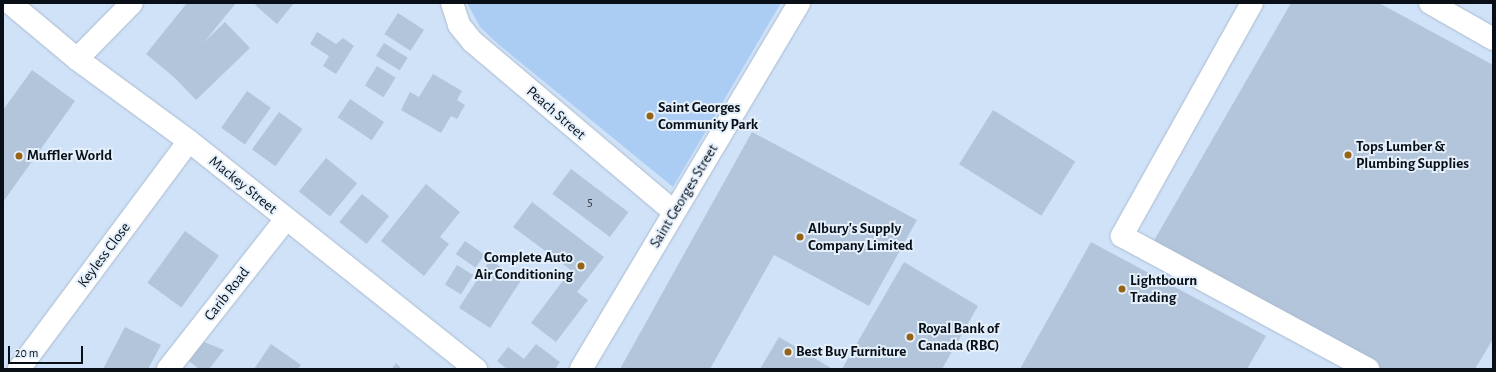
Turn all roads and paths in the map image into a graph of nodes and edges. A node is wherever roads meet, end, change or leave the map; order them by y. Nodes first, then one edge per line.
1 (10, 3) edge
2 (132, 3) edge
3 (452, 3) edge
4 (799, 3) edge
5 (1252, 3) edge
6 (1430, 3) edge
7 (1493, 39) edge
8 (77, 59) junction
9 (189, 141) junction
10 (674, 212) junction
11 (286, 219) junction
12 (19, 369) edge
13 (168, 369) edge
14 (476, 369) edge
15 (581, 369) edge
16 (1368, 369) edge

1 - 8 street, Mackey Street
2 - 8 street
3 - 10 street, Peach Street
4 - 10 street, Saint Georges Street
5 - 16 street
6 - 7 street
8 - 9 street, Mackey Street
9 - 11 street, Mackey Street
9 - 12 street, Keyless Close
10 - 15 street, Saint Georges Street
11 - 13 street, Carib Road
11 - 14 street, Mackey Street

